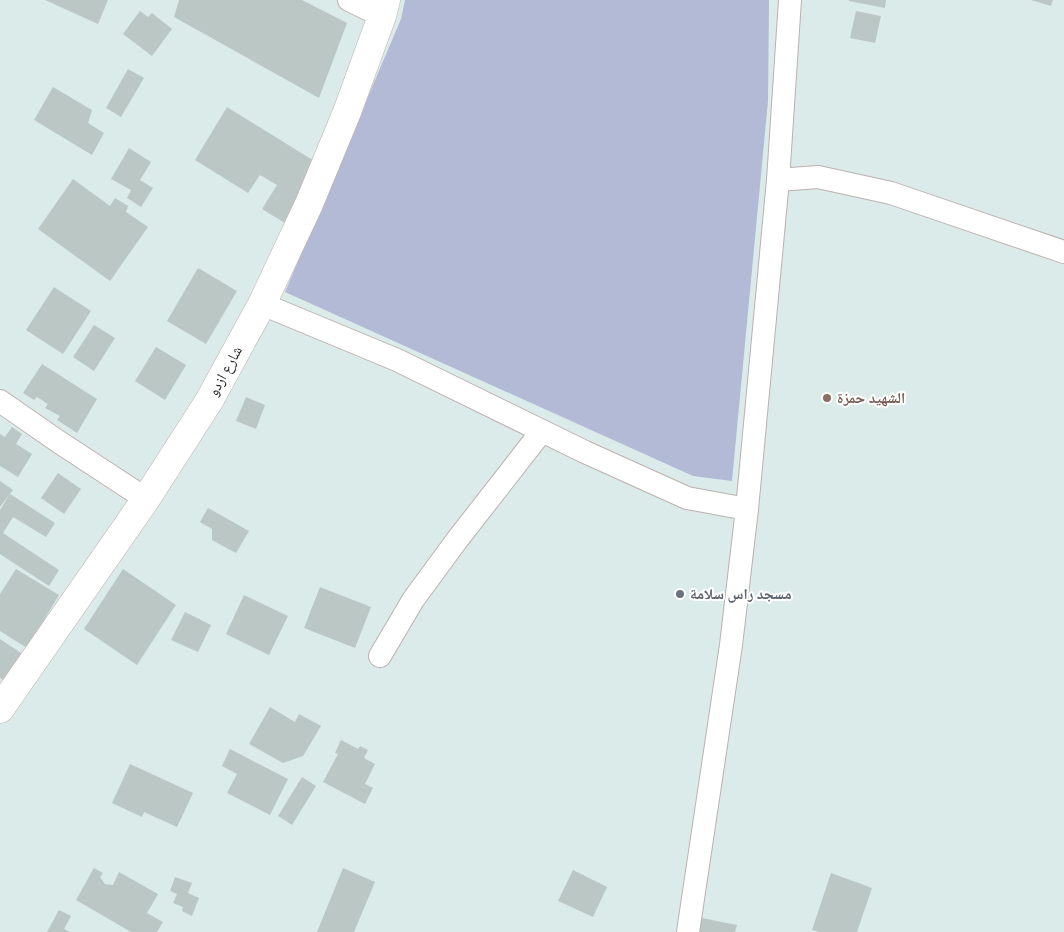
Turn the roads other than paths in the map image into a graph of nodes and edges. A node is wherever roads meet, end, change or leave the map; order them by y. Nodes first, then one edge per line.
1 (349, 0) edge
2 (790, 0) edge
3 (384, 8) edge
4 (778, 180) junction
5 (1064, 252) edge
6 (262, 304) junction
7 (0, 401) edge
8 (542, 431) junction
9 (146, 499) junction
10 (746, 509) junction
11 (380, 656) dead end
12 (3, 697) edge
13 (688, 932) edge

1 - 3 street
2 - 4 street
3 - 6 street, شارع ازدو
4 - 5 street
4 - 10 street
6 - 8 street
6 - 9 street, شارع ازدو
7 - 9 street
8 - 10 street
8 - 11 street
9 - 12 street, شارع ازدو
10 - 13 street

